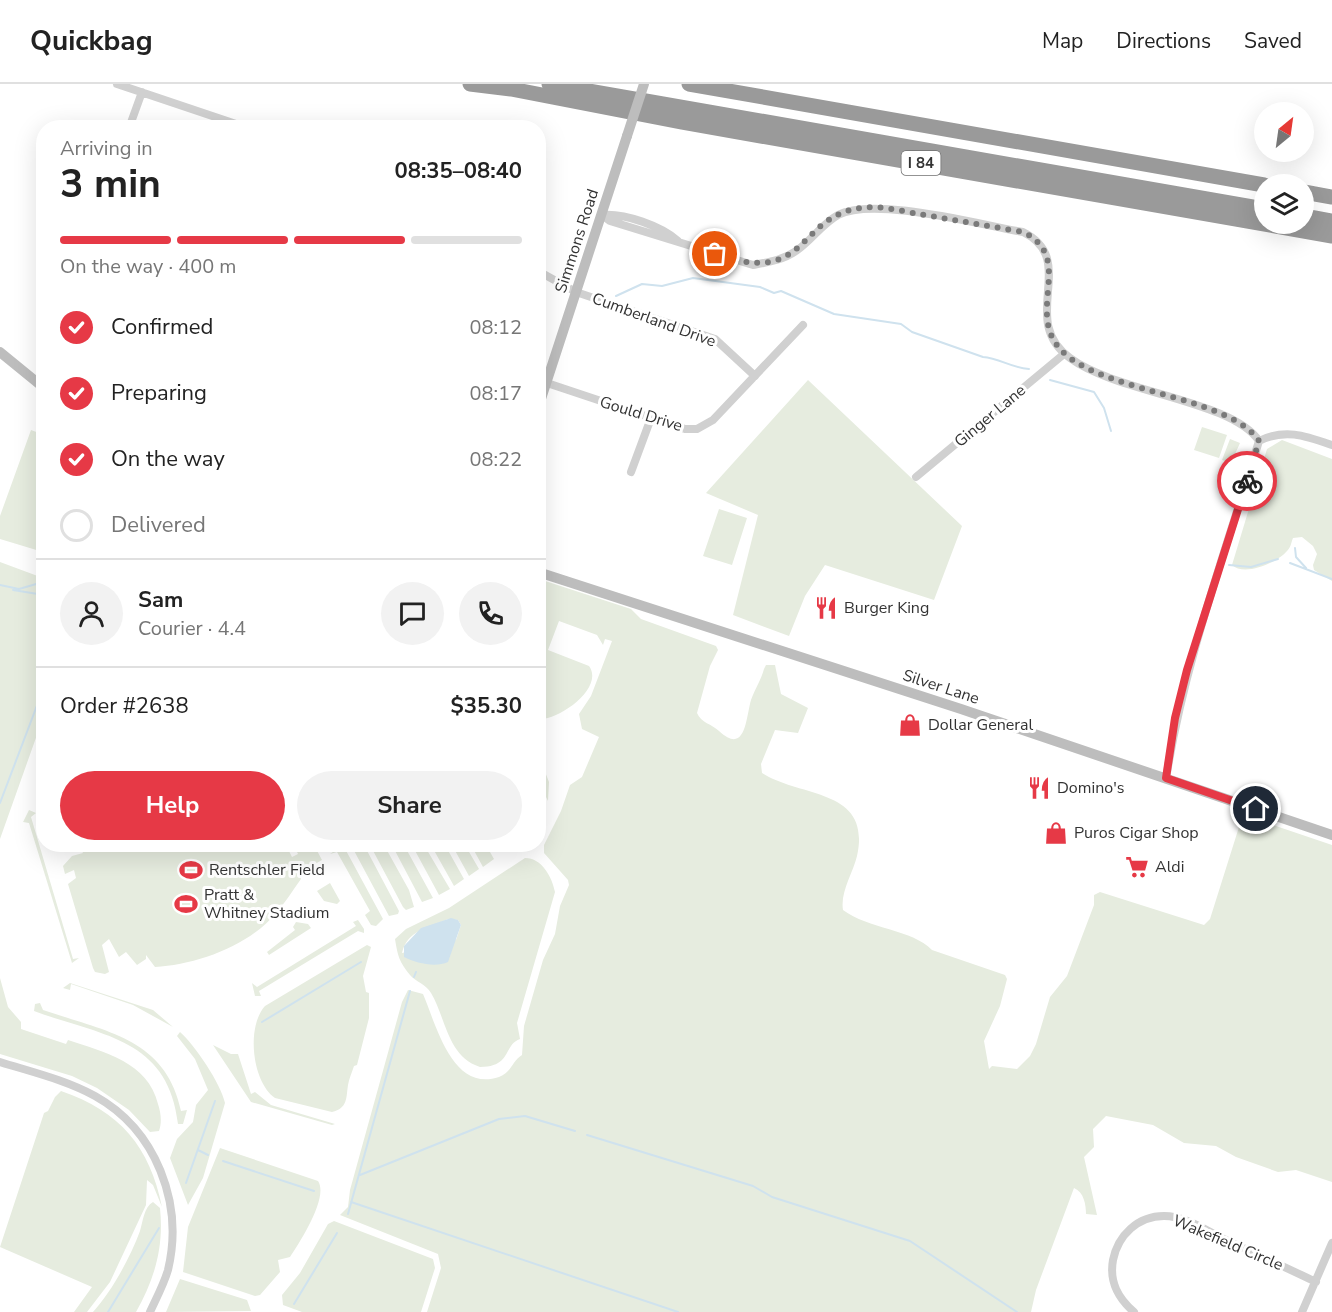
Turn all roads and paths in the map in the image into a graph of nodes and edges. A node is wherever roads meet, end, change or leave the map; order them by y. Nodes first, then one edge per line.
1 (117, 84) edge
2 (470, 84) edge
3 (549, 84) edge
4 (644, 84) edge
5 (689, 84) edge
6 (585, 87) edge
7 (511, 89) junction
8 (142, 92) junction
9 (132, 120) edge
10 (216, 120) edge
11 (1254, 183) edge
12 (1314, 194) edge
13 (1332, 197) edge
14 (1254, 199) edge
15 (1254, 207) edge
16 (1314, 210) edge
17 (1332, 213) edge
18 (602, 215) junction
19 (1314, 218) edge
20 (1332, 221) edge
21 (1332, 236) edge
22 (546, 276) edge
23 (576, 292) junction
24 (803, 325) dead end
25 (0, 352) edge
26 (1064, 354) junction
27 (755, 376) junction
28 (36, 383) edge
29 (546, 383) joint
30 (651, 418) junction
31 (1259, 441) junction
32 (1332, 445) edge
33 (631, 472) dead end
34 (916, 477) dead end
35 (546, 575) edge
36 (1166, 778) junction
37 (1332, 835) edge
38 (0, 1062) edge
39 (1332, 1243) edge
40 (1316, 1282) junction
41 (150, 1312) edge
42 (1134, 1312) edge
43 (1302, 1312) edge

1 - 8 street
2 - 7 highway, I 84
3 - 6 highway
4 - 18 main road, Simmons Road, bridge
5 - 11 highway, I 84
6 - 7 highway
6 - 14 highway
6 - 15 highway
7 - 21 highway, I 84
8 - 9 street
8 - 10 street
12 - 13 highway
16 - 17 highway
18 - 23 main road, Simmons Road
18 - 26 street
19 - 20 highway
22 - 23 street, Cumberland Drive
23 - 27 street, Cumberland Drive
23 - 29 main road, Simmons Road
24 - 27 street, Gould Drive
25 - 28 main road
26 - 31 street
26 - 34 street, Ginger Lane
27 - 30 street, Gould Drive
29 - 30 street, Gould Drive
30 - 33 street
31 - 32 street
31 - 36 street
35 - 36 main road, Silver Lane
36 - 37 main road, Silver Lane
38 - 41 street
39 - 40 street
40 - 42 street, Wakefield Circle
40 - 43 street

